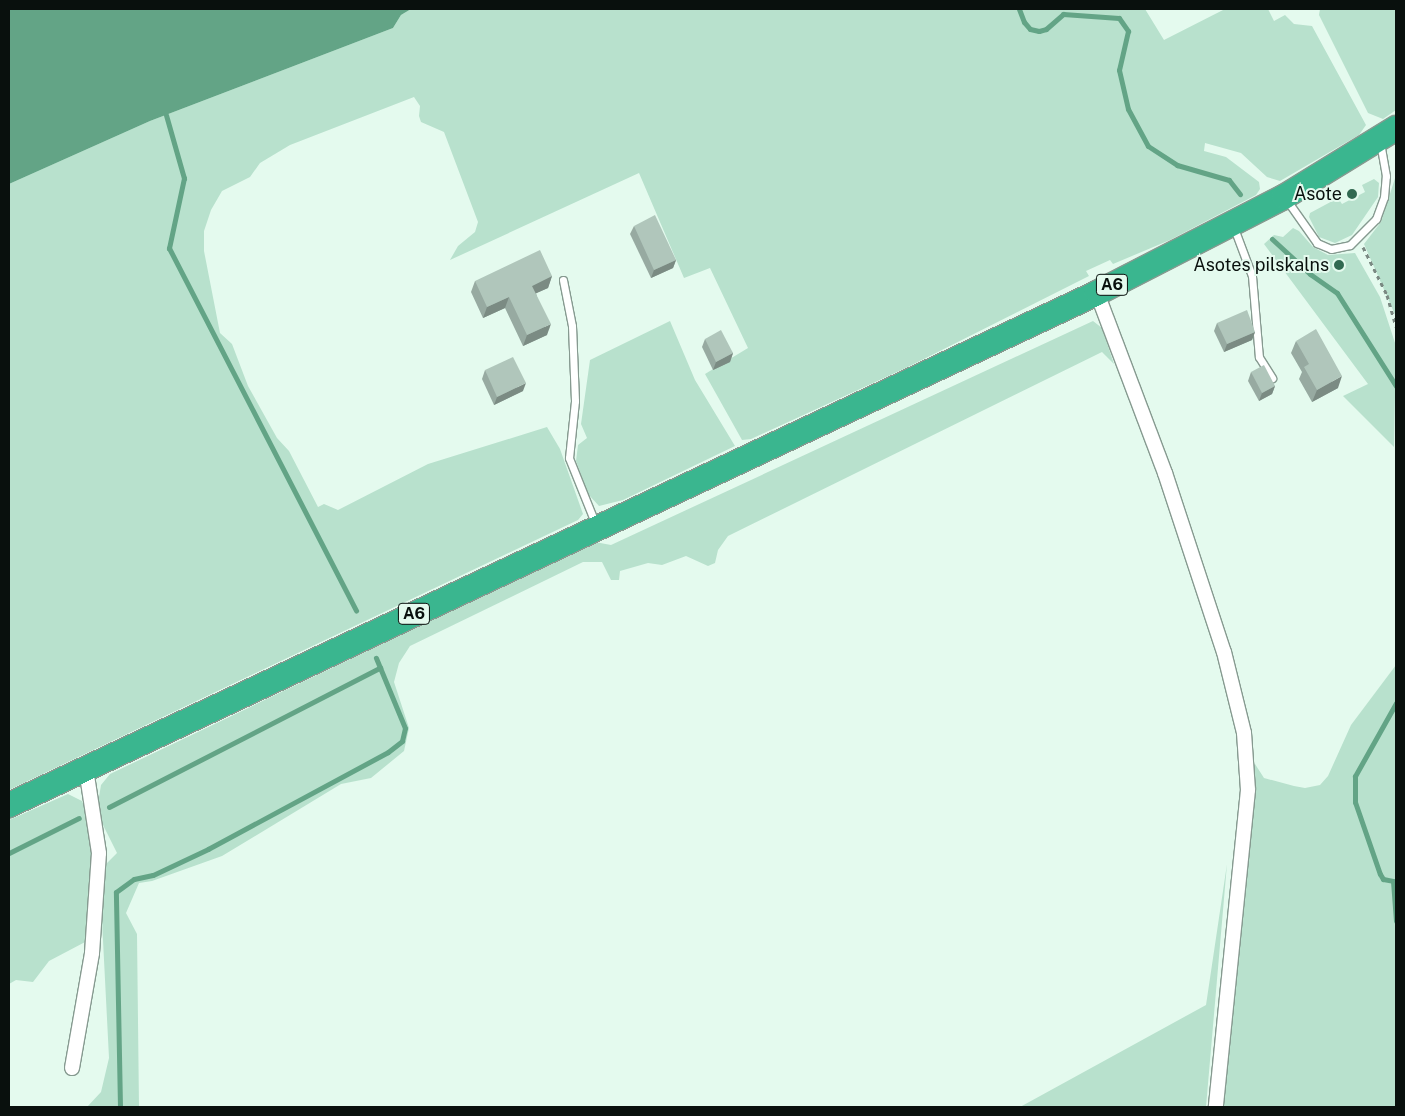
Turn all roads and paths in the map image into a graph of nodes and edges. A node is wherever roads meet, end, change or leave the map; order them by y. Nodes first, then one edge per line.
1 (1388, 134) edge
2 (1284, 197) junction
3 (1233, 225) junction
4 (1359, 239) junction
5 (563, 280) dead end
6 (1097, 293) junction
7 (1396, 327) edge
8 (1272, 378) edge
9 (597, 528) junction
10 (86, 769) junction
11 (9, 805) edge
12 (72, 1068) dead end
13 (1216, 1107) edge

1 - 2 highway, A6
1 - 4 lane
2 - 3 highway, A6
2 - 4 lane
3 - 6 highway, A6
3 - 8 lane
4 - 7 path
5 - 9 lane
6 - 9 highway, A6
6 - 13 street
9 - 10 highway, A6
10 - 11 highway, A6
10 - 12 street

